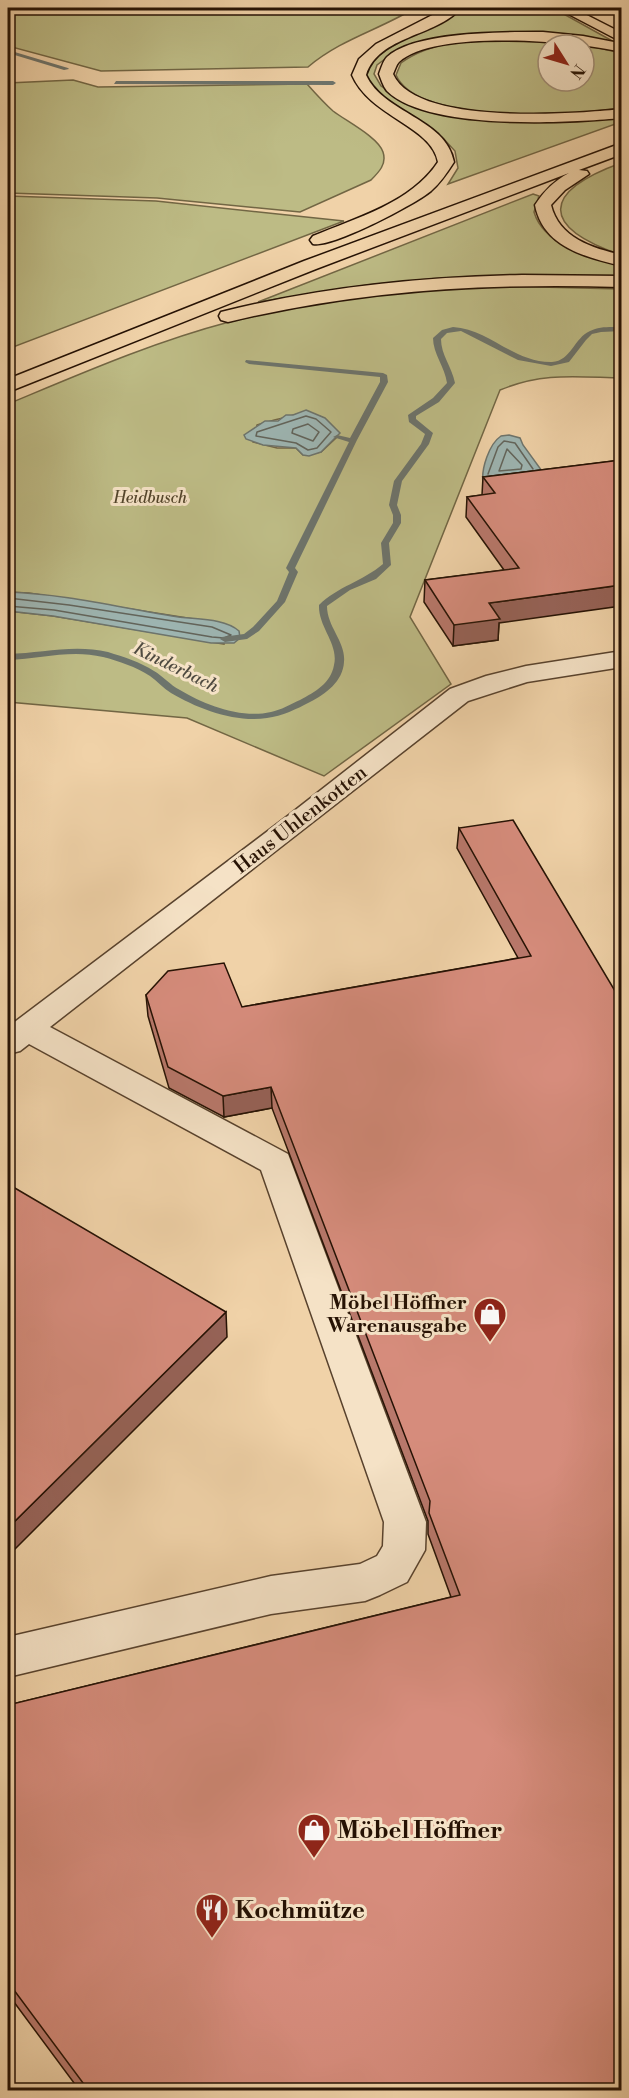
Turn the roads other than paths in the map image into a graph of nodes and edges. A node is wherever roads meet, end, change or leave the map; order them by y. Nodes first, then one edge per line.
1 (454, 8) edge
2 (564, 8) edge
3 (621, 39) edge
4 (621, 48) edge
5 (621, 112) edge
6 (621, 134) edge
7 (621, 148) edge
8 (621, 156) edge
9 (308, 244) dead end
10 (621, 261) edge
11 (621, 282) edge
12 (99, 330) dead end
13 (8, 386) edge
14 (8, 392) edge
15 (621, 658) edge
16 (17, 1036) edge
17 (8, 1657) edge

1 - 9 highway
2 - 3 highway
4 - 5 highway
6 - 12 highway
7 - 13 highway
8 - 10 highway
11 - 14 highway
15 - 16 street, Haus Uhlenkotten
16 - 17 street

